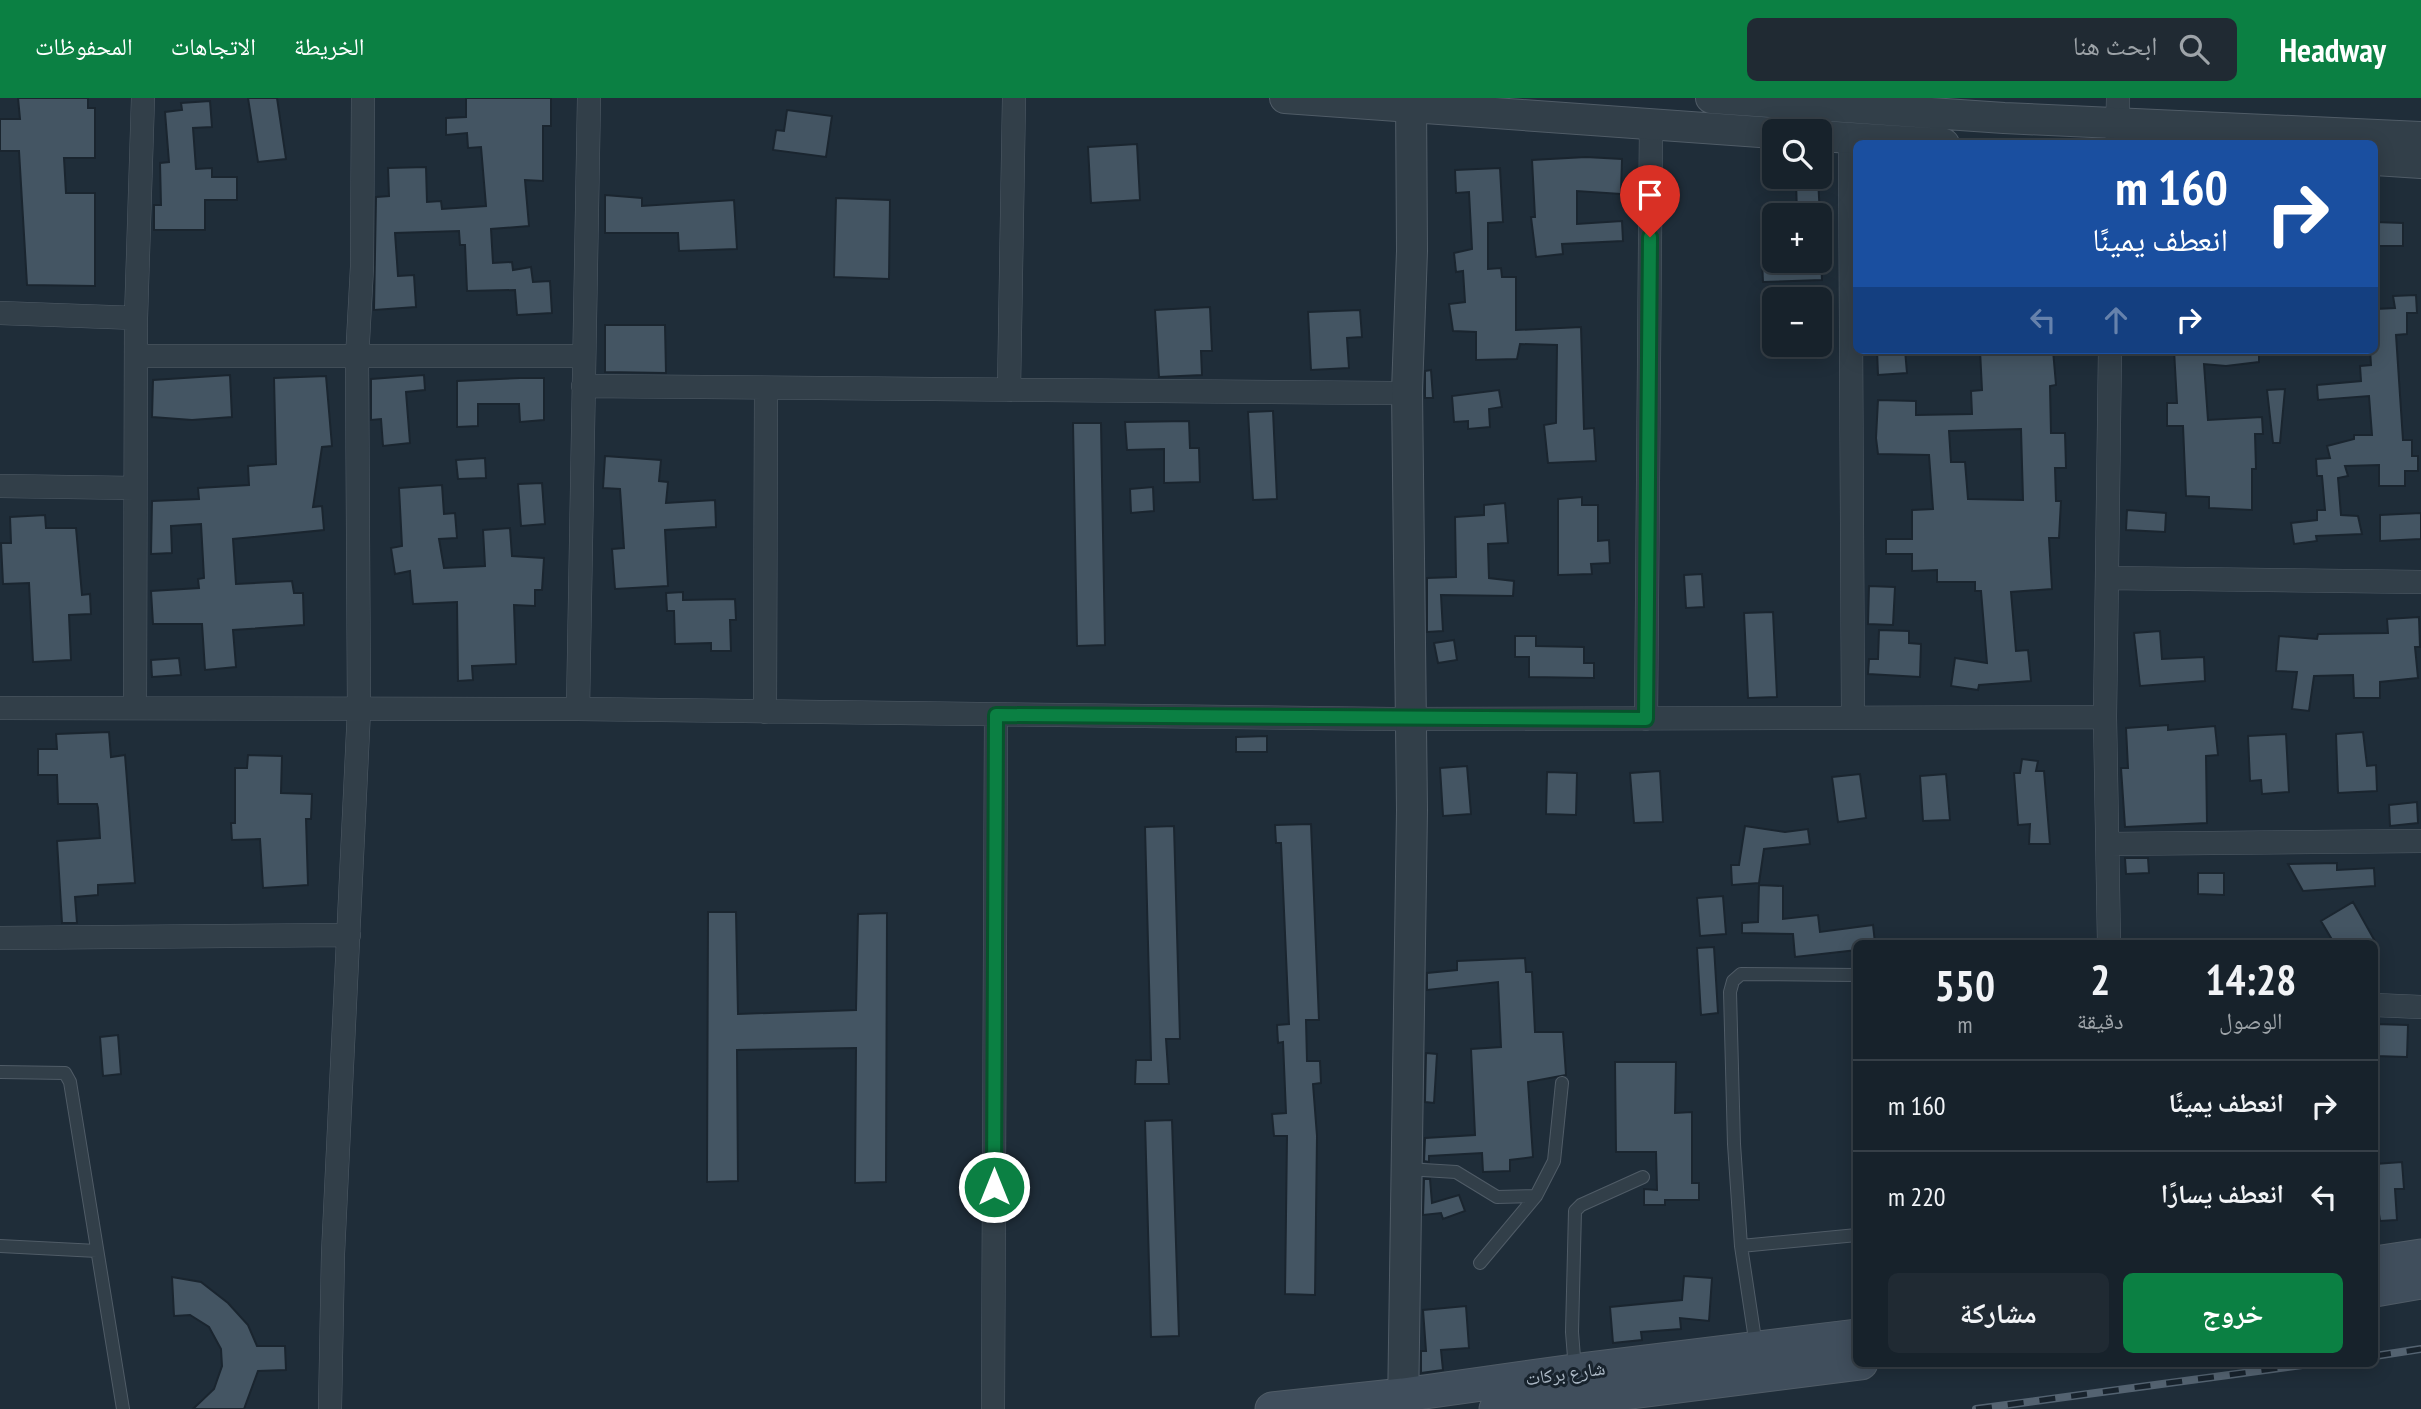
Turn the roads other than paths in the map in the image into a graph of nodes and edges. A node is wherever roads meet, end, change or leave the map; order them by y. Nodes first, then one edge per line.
1 (143, 98) edge
2 (363, 98) edge
3 (589, 98) edge
4 (1014, 98) edge
5 (1285, 98) edge
6 (1711, 98) edge
7 (1400, 103) edge
8 (2117, 121) edge
9 (1651, 125) junction
10 (1762, 133) edge
11 (1832, 137) edge
12 (2421, 137) edge
13 (1850, 138) junction
14 (1881, 140) edge
15 (2378, 160) edge
16 (2421, 163) edge
17 (0, 313) edge
18 (136, 318) junction
19 (2110, 354) edge
20 (136, 356) junction
21 (583, 356) junction
22 (357, 359) junction
23 (583, 386) junction
24 (766, 389) junction
25 (1009, 390) junction
26 (1390, 393) junction
27 (0, 486) edge
28 (135, 488) junction
29 (2107, 578) junction
30 (2421, 582) edge
31 (0, 708) edge
32 (135, 708) junction
33 (578, 709) junction
34 (359, 710) junction
35 (765, 712) junction
36 (996, 715) junction
37 (1853, 717) junction
38 (2105, 717) junction
39 (1402, 719) junction
40 (1646, 719) junction
41 (2421, 841) edge
42 (2109, 844) junction
43 (349, 934) junction
44 (0, 939) edge
45 (2109, 940) edge
46 (1853, 975) edge
47 (2378, 1005) edge
48 (2421, 1007) edge
49 (0, 1072) edge
50 (1562, 1083) dead end
51 (1405, 1169) junction
52 (1643, 1177) dead end
53 (1536, 1196) junction
54 (1853, 1235) edge
55 (0, 1246) edge
56 (1741, 1246) junction
57 (97, 1251) junction
58 (2421, 1256) edge
59 (1480, 1263) dead end
60 (2378, 1263) edge
61 (2421, 1282) edge
62 (2378, 1289) edge
63 (1853, 1337) edge
64 (1756, 1350) junction
65 (1853, 1364) edge
66 (1574, 1371) junction
67 (1392, 1403) edge
68 (123, 1409) edge
69 (330, 1409) edge
70 (993, 1409) edge
71 (1272, 1409) edge
72 (1496, 1409) edge

1 - 18 street
2 - 22 street
3 - 21 street
4 - 25 street
5 - 7 street
6 - 8 street
7 - 9 street
7 - 26 street
7 - 39 street
8 - 12 street
9 - 10 street
9 - 40 street
11 - 13 street
13 - 14 street
13 - 37 street
15 - 16 street
17 - 18 street
18 - 20 street
19 - 29 street
20 - 22 street
20 - 28 street
21 - 22 street
21 - 23 street
22 - 34 street
23 - 24 street
23 - 33 street
24 - 25 street
24 - 35 street
25 - 26 street
26 - 39 street
27 - 28 street
28 - 32 street
29 - 30 street
29 - 38 street
31 - 32 street
32 - 34 street
33 - 34 street
33 - 35 street
34 - 43 street
35 - 36 street
36 - 39 street
36 - 70 street
37 - 38 street
37 - 40 street
38 - 42 street
39 - 40 street
39 - 51 street
39 - 67 street
41 - 42 street
42 - 45 street
43 - 44 street
43 - 69 street
46 - 56 lane
47 - 48 street
49 - 57 lane
50 - 53 lane
51 - 53 lane
51 - 67 street
52 - 66 lane
53 - 59 lane
54 - 56 lane
55 - 57 lane
56 - 64 lane
57 - 68 lane
58 - 60 main road
61 - 62 main road
63 - 64 main road, شارع بركات
64 - 66 main road, شارع بركات
65 - 72 main road, شارع بركات
66 - 67 main road, شارع بركات
67 - 71 main road, شارع بركات

